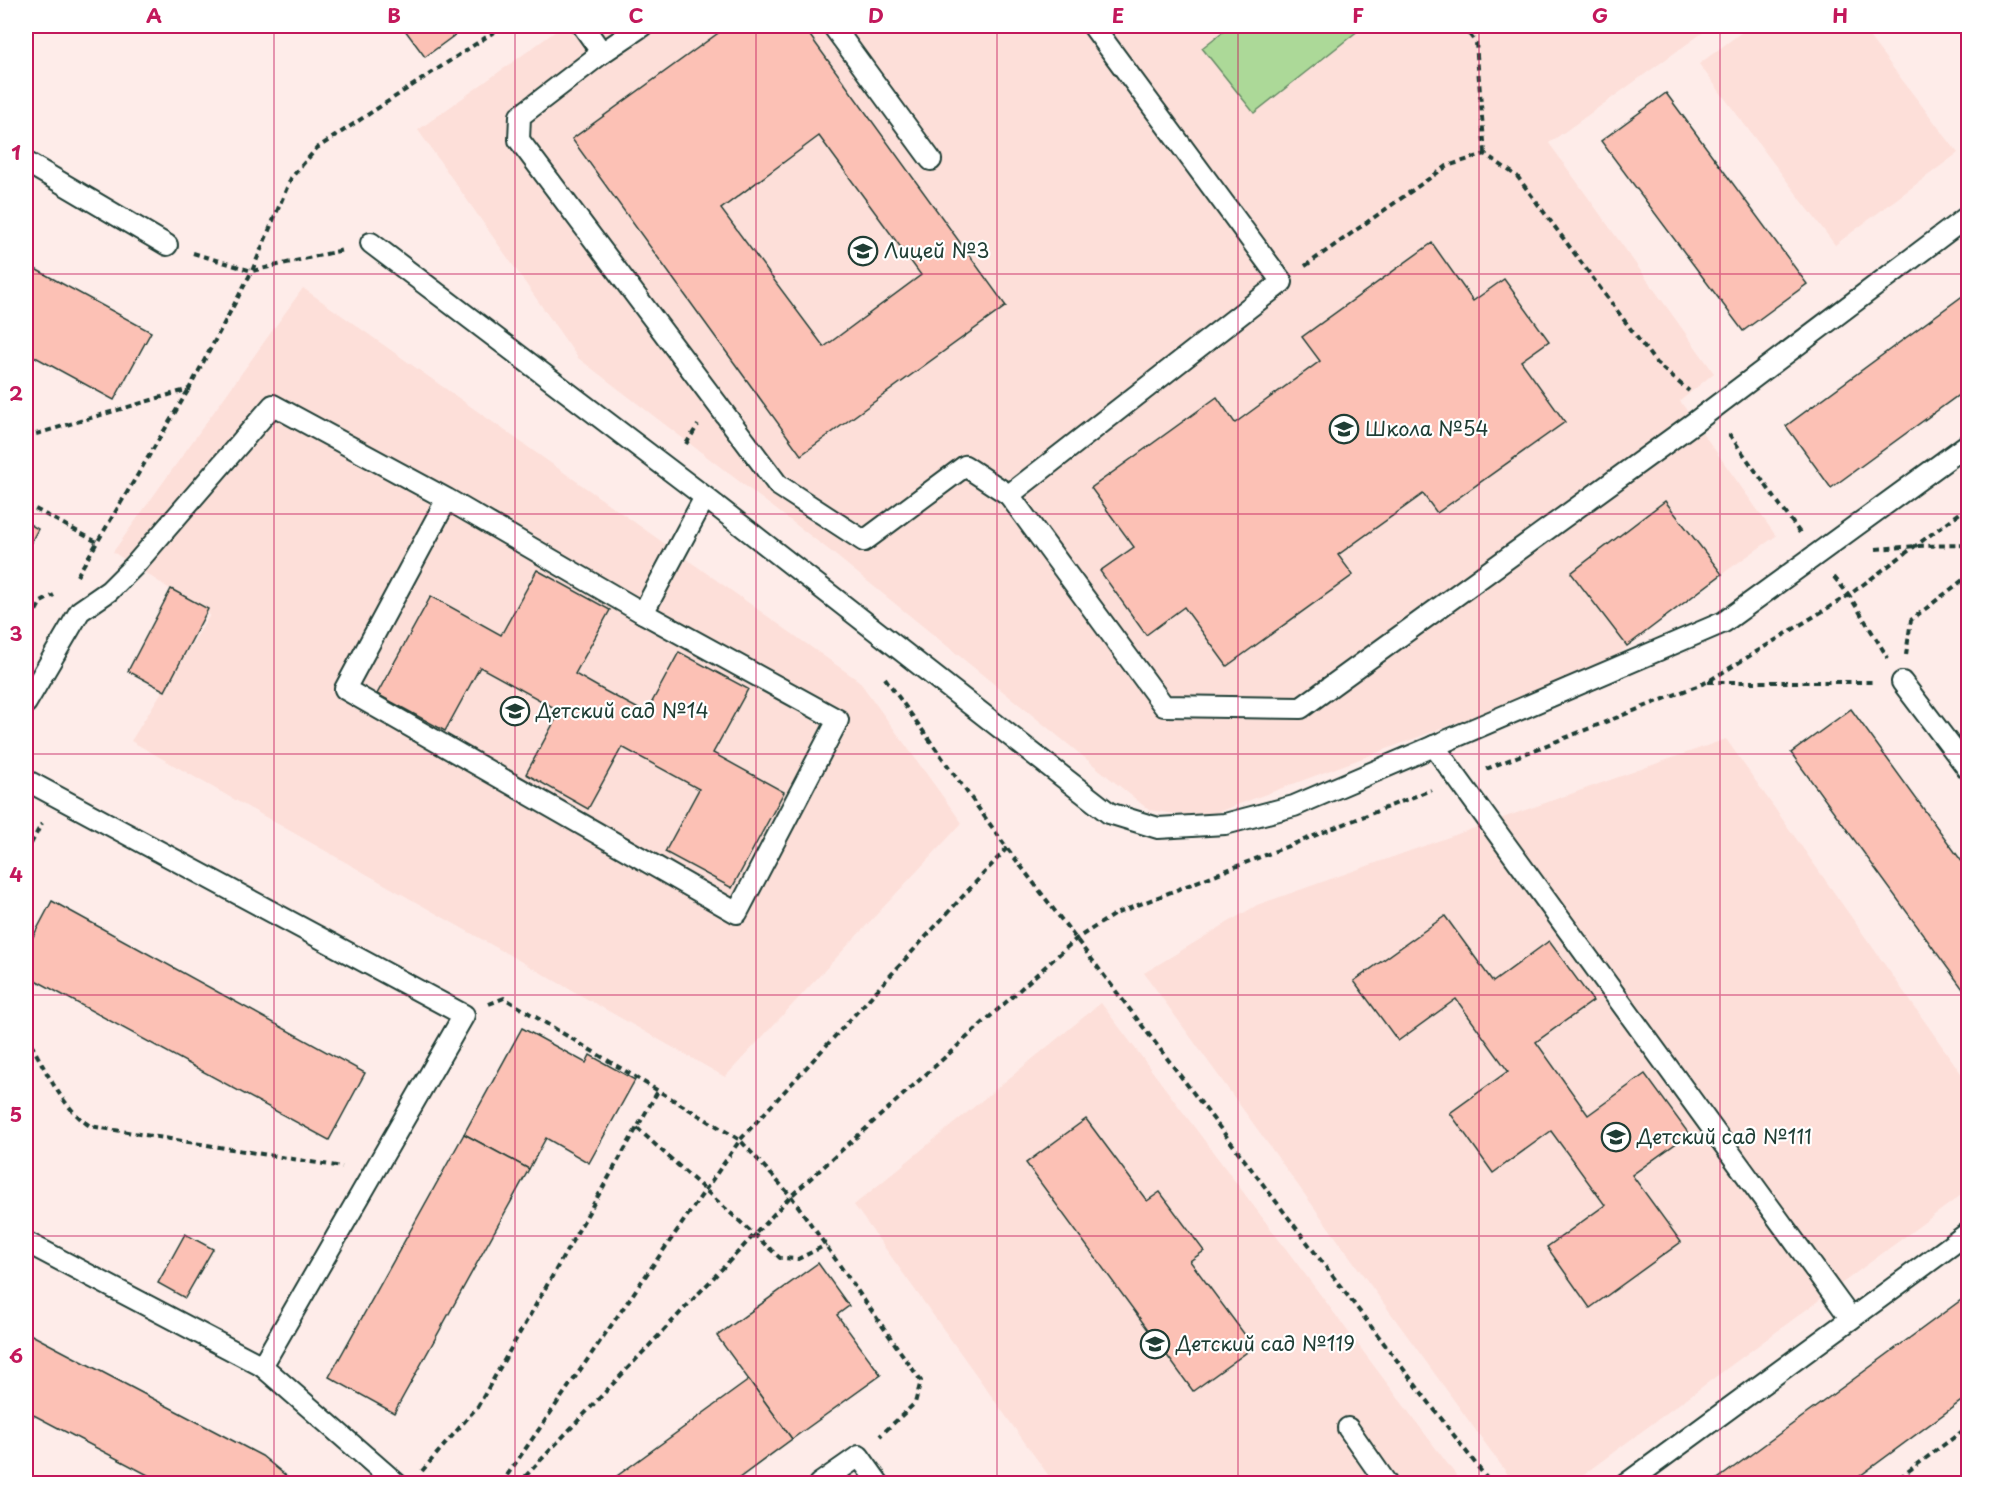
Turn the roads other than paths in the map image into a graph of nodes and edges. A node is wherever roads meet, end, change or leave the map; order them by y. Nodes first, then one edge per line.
1 (583, 26) edge
2 (642, 26) edge
3 (833, 26) edge
4 (1093, 26) edge
5 (602, 53) junction
6 (931, 160) dead end
7 (26, 162) edge
8 (1968, 216) edge
9 (371, 243) road end
10 (167, 245) road end
11 (1968, 444) edge
12 (1009, 495) junction
13 (705, 497) junction
14 (447, 499) junction
15 (643, 613) junction
16 (1902, 682) road end
17 (26, 702) edge
18 (1434, 746) junction
19 (1968, 769) edge
20 (26, 780) edge
21 (1968, 1233) edge
22 (26, 1242) edge
23 (1851, 1319) junction
24 (262, 1366) junction
25 (1348, 1428) dead end
26 (397, 1484) edge
27 (819, 1484) edge
28 (879, 1484) edge
29 (1387, 1484) edge
30 (1626, 1484) edge

1 - 5 lane
2 - 5 lane
3 - 6 lane
4 - 12 lane
5 - 12 lane
7 - 10 lane
8 - 12 lane
9 - 13 lane
11 - 18 lane
13 - 15 lane
13 - 18 lane
14 - 15 lane
14 - 15 lane
14 - 17 lane
16 - 19 lane
18 - 23 lane
20 - 24 lane
21 - 23 lane
22 - 24 lane
23 - 30 lane
24 - 26 lane
25 - 29 lane
27 - 28 lane

